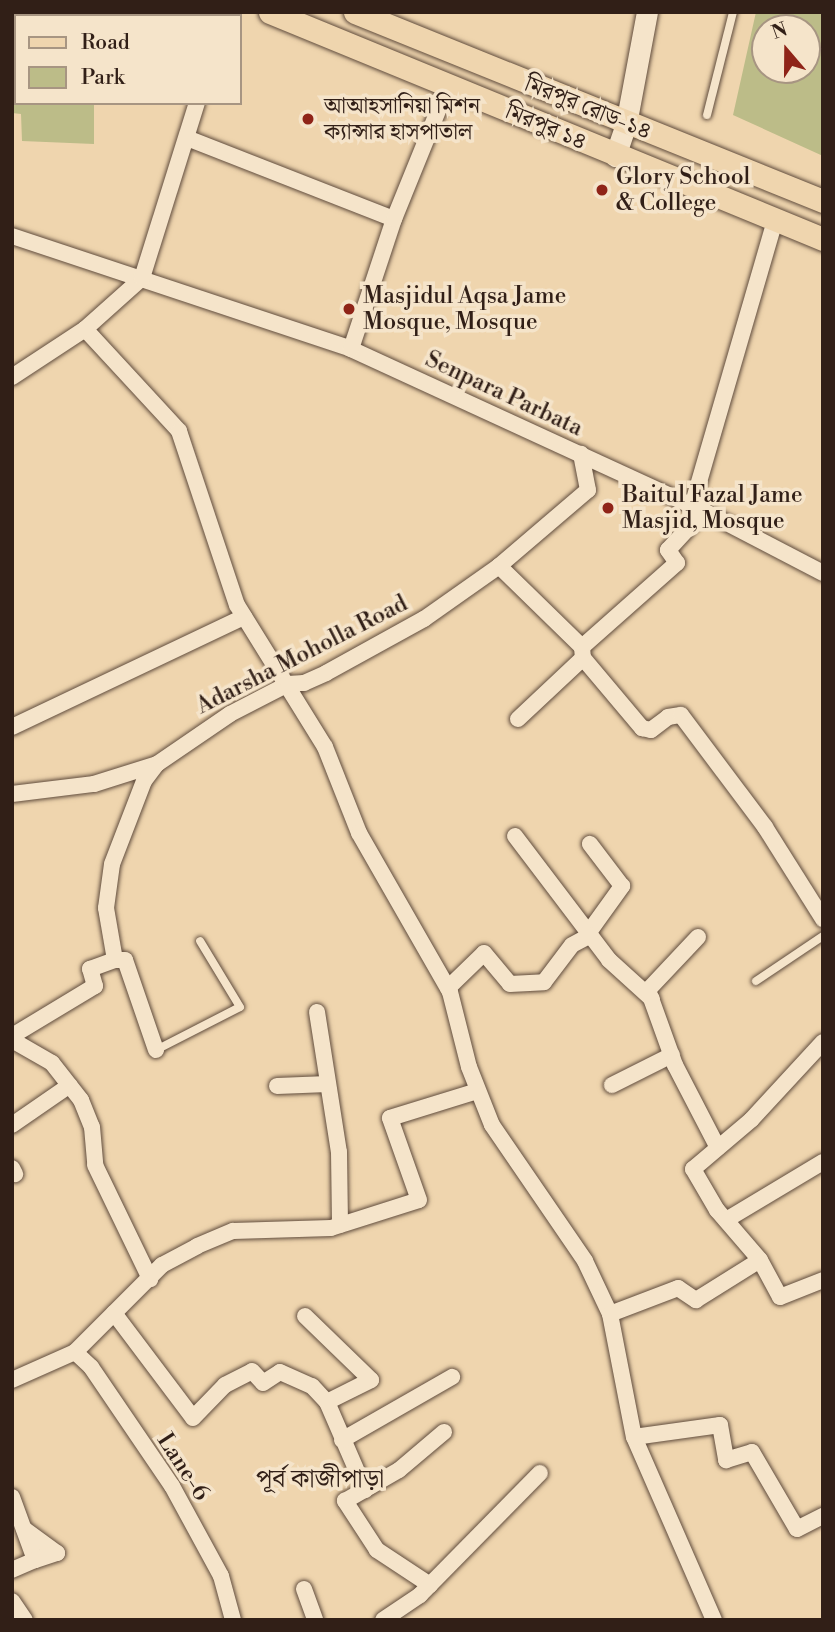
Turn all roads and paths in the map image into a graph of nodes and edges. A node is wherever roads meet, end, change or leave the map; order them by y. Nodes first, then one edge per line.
1 (270, 12) edge
2 (355, 12) edge
3 (647, 12) edge
4 (733, 12) edge
5 (447, 86) junction
6 (196, 105) edge
7 (707, 115) dead end
8 (626, 124) junction
9 (187, 138) junction
10 (615, 156) junction
11 (823, 201) edge
12 (394, 219) junction
13 (775, 220) junction
14 (12, 236) edge
15 (823, 239) edge
16 (142, 278) junction
17 (85, 329) junction
18 (351, 349) junction
19 (12, 377) edge
20 (581, 454) junction
21 (698, 508) junction
22 (499, 566) junction
23 (823, 573) edge
24 (244, 617) junction
25 (583, 652) junction
26 (289, 684) junction
27 (518, 719) dead end
28 (12, 727) edge
29 (157, 764) junction
30 (12, 794) edge
31 (515, 836) dead end
32 (590, 844) dead end
33 (823, 919) edge
34 (590, 933) junction
35 (823, 936) edge
36 (698, 937) dead end
37 (200, 941) dead end
38 (115, 960) junction
39 (756, 981) dead end
40 (448, 988) junction
41 (652, 999) junction
42 (317, 1012) dead end
43 (12, 1038) edge
44 (823, 1042) edge
45 (156, 1050) joint
46 (672, 1055) junction
47 (328, 1084) junction
48 (70, 1085) junction
49 (612, 1085) dead end
50 (277, 1086) dead end
51 (477, 1091) junction
52 (12, 1125) edge
53 (718, 1148) junction
54 (823, 1162) edge
55 (726, 1220) junction
56 (340, 1225) junction
57 (760, 1260) junction
58 (150, 1279) junction
59 (823, 1280) edge
60 (114, 1313) junction
61 (610, 1314) junction
62 (305, 1316) dead end
63 (75, 1352) junction
64 (452, 1377) dead end
65 (12, 1380) edge
66 (327, 1402) junction
67 (444, 1432) dead end
68 (634, 1437) junction
69 (342, 1440) junction
70 (540, 1473) dead end
71 (365, 1490) junction
72 (12, 1497) edge
73 (823, 1516) edge
74 (12, 1521) edge
75 (35, 1560) junction
76 (12, 1570) edge
77 (430, 1585) junction
78 (304, 1589) dead end
79 (12, 1601) edge
80 (25, 1620) edge
81 (233, 1620) edge
82 (315, 1620) edge
83 (383, 1620) edge
84 (714, 1620) edge

1 - 5 main road, মিরপুর ১৪
2 - 8 main road, মিরপুর রোড-১৪
3 - 8 street
4 - 7 lane
5 - 10 main road, মিরপুর ১৪
5 - 12 street
6 - 9 street
8 - 10 street
8 - 11 main road, মিরপুর রোড-১৪
9 - 12 street
9 - 16 street
10 - 13 main road, মিরপুর ১৪
12 - 18 street
13 - 15 main road, মিরপুর ১৪
13 - 21 street
14 - 16 street, Senpara Parbata
16 - 17 street
16 - 18 street, Senpara Parbata
17 - 19 street
17 - 24 street
18 - 20 street, Senpara Parbata
20 - 21 street, Senpara Parbata
20 - 22 street, Adarsha Moholla Road
21 - 23 street, Senpara Parbata
21 - 25 street
22 - 25 street
22 - 26 street, Adarsha Moholla Road
24 - 26 street
24 - 28 street
25 - 27 street
25 - 33 street
26 - 29 street, Adarsha Moholla Road
26 - 40 street
29 - 30 street, Adarsha Moholla Road
29 - 38 street
31 - 34 street
32 - 34 street
34 - 40 street
34 - 41 street
35 - 39 lane
36 - 41 street
37 - 45 lane
38 - 43 street
38 - 45 street
40 - 51 street
41 - 46 street
42 - 47 street
43 - 48 street
44 - 53 street
46 - 49 street
46 - 53 street
47 - 50 street
47 - 56 street
48 - 52 street
48 - 58 street
51 - 56 street
51 - 61 street
53 - 55 street
54 - 55 street
55 - 57 street
56 - 58 street
57 - 59 street
57 - 61 street
58 - 60 street
60 - 63 street
60 - 66 street
61 - 68 street
62 - 66 street
63 - 65 street
63 - 81 street, Lane-6
64 - 69 street
66 - 69 street
67 - 71 street
68 - 73 street
68 - 84 street
69 - 71 street
70 - 77 street
71 - 77 street
72 - 75 street
74 - 75 street
75 - 76 street
77 - 83 street
78 - 82 street
79 - 80 street

